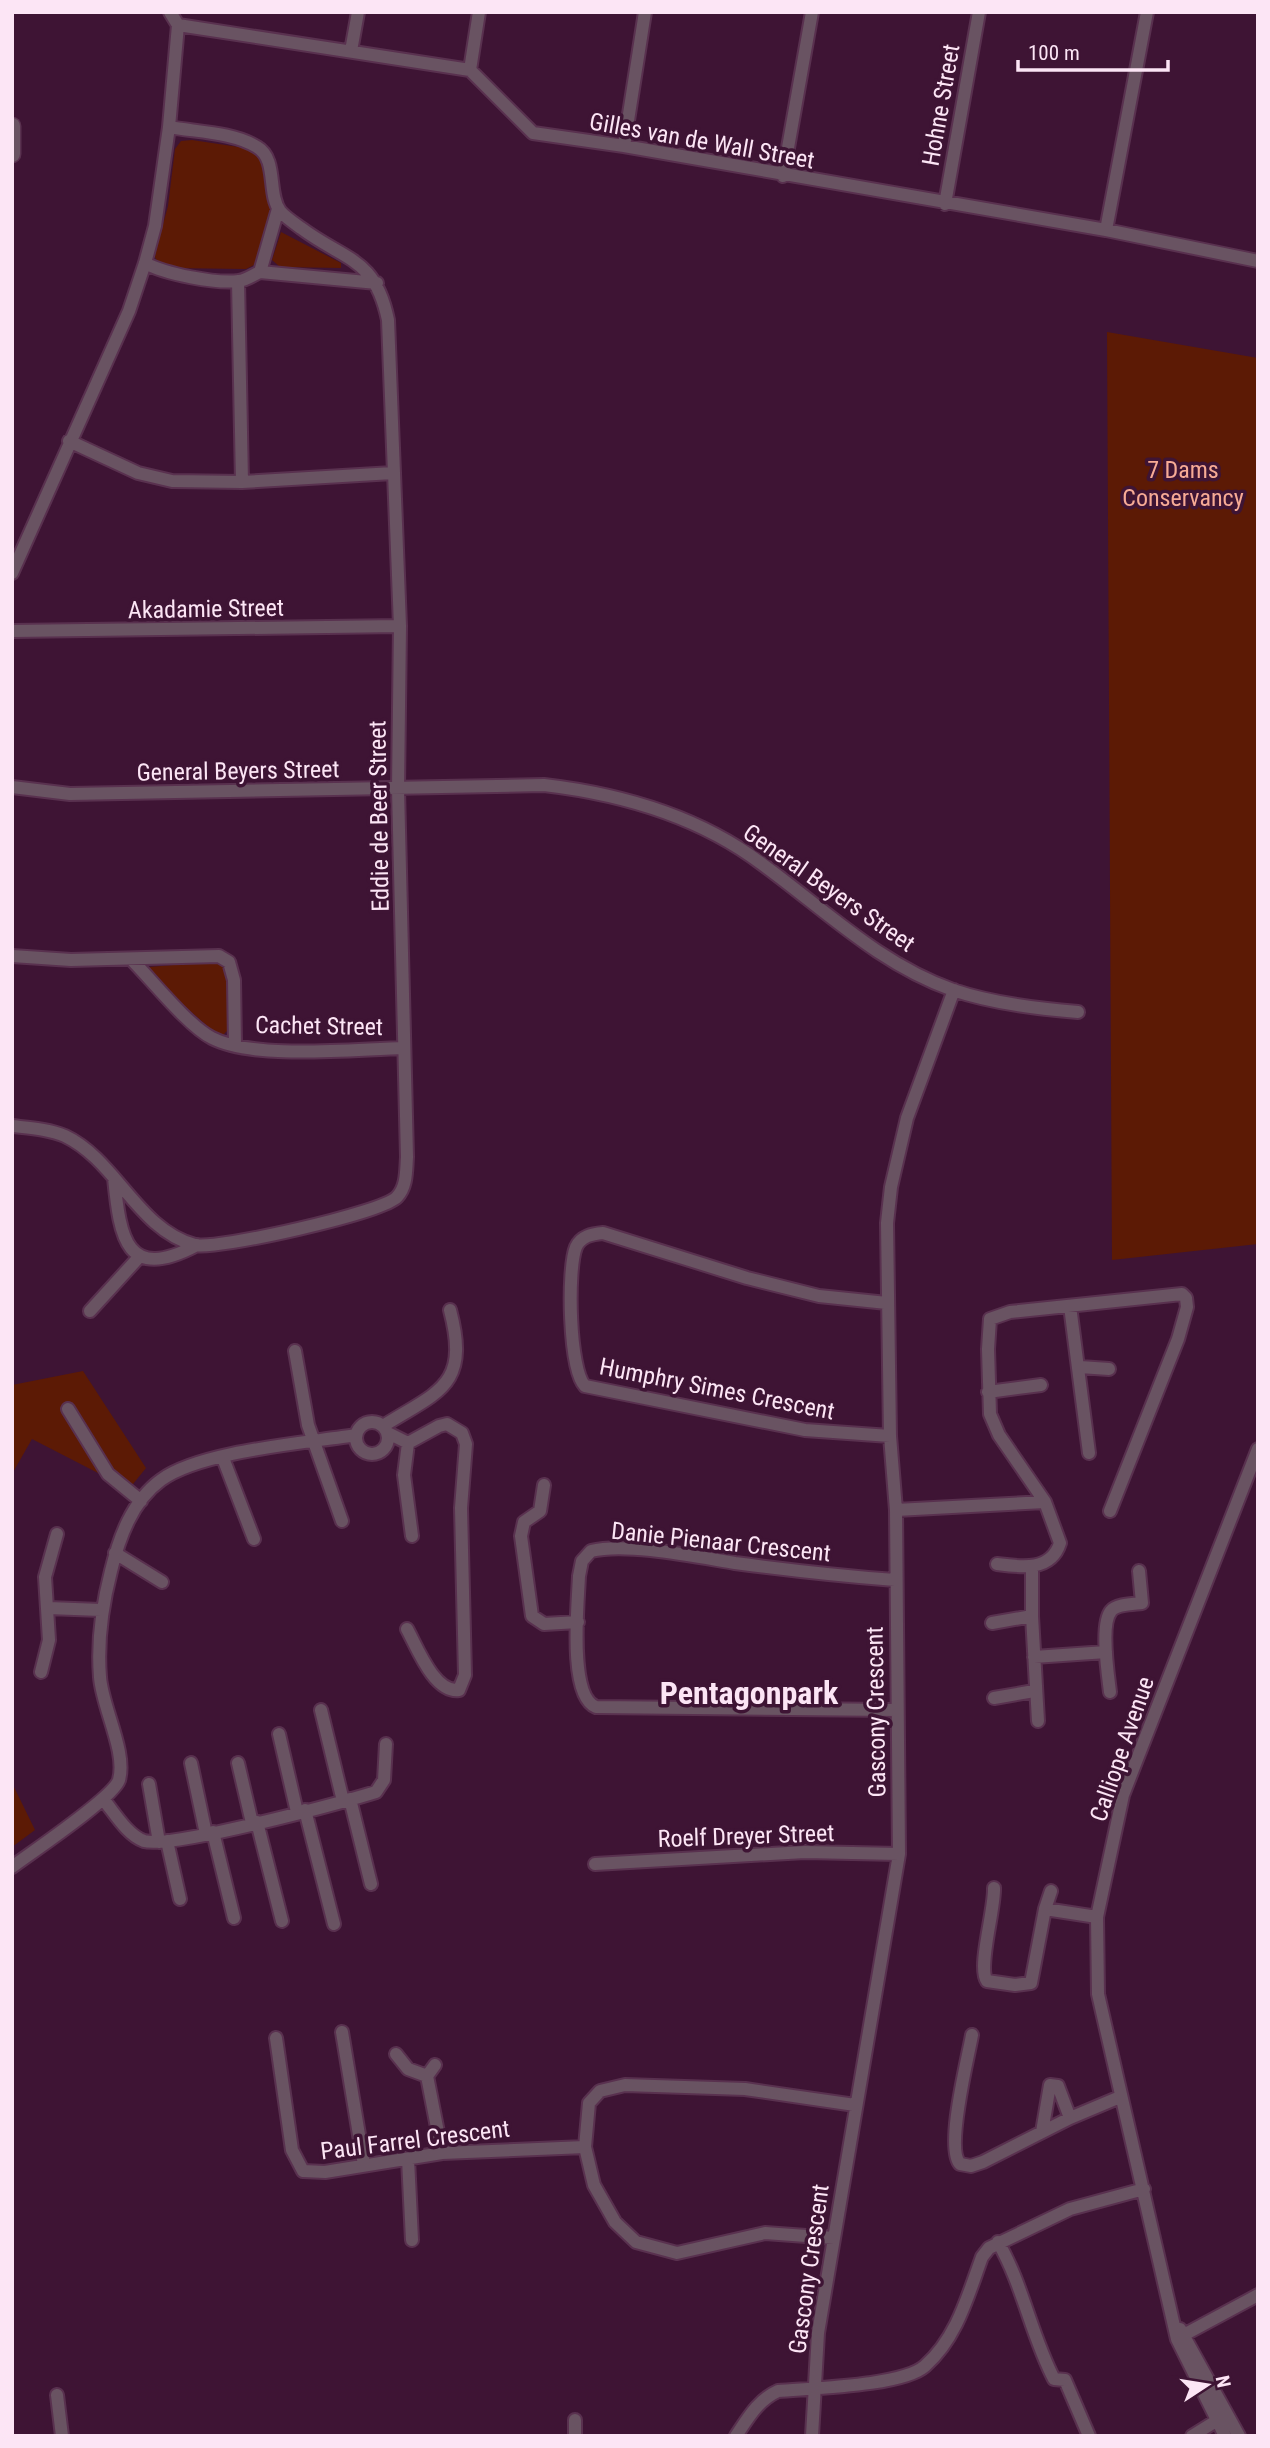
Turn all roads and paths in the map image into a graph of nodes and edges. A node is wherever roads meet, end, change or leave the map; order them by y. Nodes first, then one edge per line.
1 (170, 12) edge
2 (358, 12) edge
3 (479, 12) edge
4 (645, 12) edge
5 (812, 12) edge
6 (979, 12) edge
7 (1147, 12) edge
8 (178, 25) junction
9 (351, 51) junction
10 (470, 70) junction
11 (12, 126) edge
12 (169, 127) junction
13 (624, 146) junction
14 (12, 155) edge
15 (783, 176) junction
16 (945, 204) junction
17 (278, 209) junction
18 (1106, 230) junction
19 (1258, 261) edge
20 (145, 263) junction
21 (260, 272) junction
22 (239, 281) junction
23 (377, 283) junction
24 (69, 441) junction
25 (393, 473) junction
26 (242, 482) junction
27 (12, 573) edge
28 (400, 626) junction
29 (12, 631) edge
30 (12, 787) edge
31 (398, 789) junction
32 (12, 956) edge
33 (131, 959) junction
34 (954, 990) junction
35 (1078, 1012) dead end
36 (234, 1044) junction
37 (404, 1048) junction
38 (12, 1126) edge
39 (114, 1178) junction
40 (197, 1245) junction
41 (140, 1256) junction
42 (887, 1303) junction
43 (1070, 1306) junction
44 (450, 1310) dead end
45 (90, 1311) dead end
46 (295, 1351) dead end
47 (1080, 1367) junction
48 (1109, 1369) dead end
49 (1041, 1385) dead end
50 (988, 1392) junction
51 (68, 1409) dead end
52 (385, 1429) junction
53 (356, 1435) junction
54 (890, 1436) junction
55 (314, 1441) junction
56 (408, 1443) junction
57 (1088, 1452) dead end
58 (1257, 1453) edge
59 (223, 1458) junction
60 (544, 1485) dead end
61 (141, 1501) junction
62 (1045, 1502) junction
63 (896, 1510) junction
64 (1110, 1511) dead end
65 (342, 1521) dead end
66 (57, 1534) dead end
67 (412, 1536) dead end
68 (254, 1539) dead end
69 (115, 1553) junction
70 (997, 1564) dead end
71 (1032, 1568) junction
72 (1139, 1571) dead end
73 (895, 1580) junction
74 (162, 1582) dead end
75 (1142, 1603) junction
76 (48, 1608) junction
77 (101, 1610) junction
78 (1032, 1616) junction
79 (1145, 1616) dead end
80 (578, 1622) junction
81 (992, 1623) dead end
82 (407, 1629) dead end
83 (1106, 1652) junction
84 (1034, 1657) junction
85 (41, 1672) dead end
86 (1034, 1691) junction
87 (1110, 1692) dead end
88 (994, 1698) dead end
89 (321, 1710) dead end
90 (897, 1710) junction
91 (1038, 1721) dead end
92 (279, 1734) dead end
93 (386, 1744) dead end
94 (191, 1763) dead end
95 (238, 1763) dead end
96 (149, 1784) dead end
97 (103, 1799) junction
98 (347, 1800) junction
99 (301, 1811) junction
100 (254, 1822) junction
101 (209, 1833) junction
102 (163, 1842) junction
103 (899, 1854) junction
104 (595, 1864) dead end
105 (12, 1867) edge
106 (372, 1884) dead end
107 (995, 1888) dead end
108 (1051, 1891) dead end
109 (180, 1899) dead end
110 (1045, 1909) junction
111 (1097, 1917) junction
112 (234, 1918) dead end
113 (282, 1921) dead end
114 (334, 1924) dead end
115 (342, 2032) dead end
116 (972, 2035) dead end
117 (276, 2038) dead end
118 (396, 2053) dead end
119 (1119, 2096) junction
120 (855, 2105) junction
121 (1069, 2118) junction
122 (1042, 2132) junction
123 (585, 2147) junction
124 (442, 2153) junction
125 (408, 2159) junction
126 (364, 2165) junction
127 (1144, 2189) junction
128 (834, 2238) junction
129 (412, 2240) dead end
130 (998, 2242) junction
131 (1258, 2295) edge
132 (1181, 2337) junction
133 (814, 2388) junction
134 (57, 2395) dead end
135 (1222, 2418) junction
136 (575, 2420) dead end
137 (62, 2436) edge
138 (575, 2436) edge
139 (736, 2436) edge
140 (812, 2436) edge
141 (1088, 2436) edge
142 (1192, 2436) edge
143 (1226, 2436) edge
144 (1239, 2436) edge

1 - 8 street
2 - 9 street
3 - 10 street
4 - 13 street
5 - 15 street
6 - 16 street, Hohne Street
7 - 18 street
8 - 9 street
8 - 12 street
9 - 10 street
10 - 13 street, Gilles van de Wall Street
11 - 14 street
12 - 17 street
12 - 20 street
13 - 15 street, Gilles van de Wall Street
15 - 16 street, Gilles van de Wall Street
16 - 18 street, Gilles van de Wall Street
17 - 21 street
17 - 23 street, Eddie de Beer Street
18 - 19 street, Gilles van de Wall Street
20 - 22 street
20 - 24 street
21 - 22 street
21 - 23 street
22 - 26 street
23 - 25 street, Eddie de Beer Street
24 - 26 street
24 - 27 street
25 - 26 street
25 - 28 street, Eddie de Beer Street
28 - 29 street, Akadamie Street
28 - 31 street, Eddie de Beer Street
30 - 31 street, General Beyers Street
31 - 34 street, General Beyers Street
31 - 37 street, Eddie de Beer Street
32 - 33 street, Cachet Street
33 - 36 street, Cachet Street
33 - 36 street, Cachet Street
34 - 35 street, General Beyers Street
34 - 42 street, Gascony Crescent
36 - 37 street, Cachet Street
37 - 40 street, Eddie de Beer Street
38 - 39 street
39 - 40 street
39 - 41 street
40 - 41 street
41 - 45 street
42 - 54 street, Gascony Crescent
42 - 54 street, Humphry Simes Crescent
43 - 47 street
43 - 50 street
43 - 64 street
44 - 52 street
46 - 55 street
47 - 48 street
47 - 57 street
49 - 50 street
50 - 62 street
51 - 61 street
52 - 53 street
52 - 53 street
52 - 56 street
53 - 55 street
54 - 63 street, Gascony Crescent
55 - 59 street
55 - 65 street
56 - 67 street
56 - 82 street
58 - 111 street, Calliope Avenue
59 - 61 street
59 - 68 street
60 - 80 street
61 - 69 street
62 - 63 street
62 - 71 street
63 - 73 street, Gascony Crescent
66 - 76 street
69 - 74 street
69 - 77 street
70 - 71 street
71 - 78 street
72 - 75 street
73 - 80 street, Danie Pienaar Crescent
73 - 90 street, Gascony Crescent
75 - 79 street
75 - 83 street
76 - 77 street
76 - 85 street
77 - 97 street
78 - 81 street
78 - 84 street
80 - 90 street, Danie Pienaar Crescent
83 - 84 street
83 - 87 street
84 - 86 street
86 - 88 street
86 - 91 street
89 - 98 street
90 - 103 street, Gascony Crescent
92 - 99 street
93 - 98 street
94 - 101 street
95 - 100 street
96 - 102 street
97 - 102 street
97 - 105 street
98 - 99 street
98 - 106 street
99 - 100 street
99 - 114 street
100 - 101 street
100 - 113 street
101 - 102 street
101 - 112 street
102 - 109 street
103 - 104 street, Roelf Dreyer Street
103 - 120 street, Gascony Crescent
107 - 110 street
108 - 110 street
110 - 111 street
111 - 119 street, Calliope Avenue
115 - 126 street
116 - 122 street
117 - 126 street, Paul Farrel Crescent
118 - 124 street
119 - 121 street
119 - 127 street, Calliope Avenue
120 - 123 street
120 - 128 street, Gascony Crescent
121 - 122 street
121 - 122 street
123 - 124 street, Paul Farrel Crescent
123 - 128 street
124 - 125 street, Paul Farrel Crescent
125 - 126 street, Paul Farrel Crescent
125 - 129 street
127 - 130 street
127 - 132 street, Calliope Avenue
128 - 133 street, Gascony Crescent
130 - 133 street
130 - 141 street
131 - 132 street
132 - 135 street, Calliope Avenue
133 - 139 street
133 - 140 street, Gascony Crescent
134 - 137 street
135 - 142 street
135 - 143 street, Calliope Avenue
135 - 144 street, Calliope Avenue
136 - 138 street

